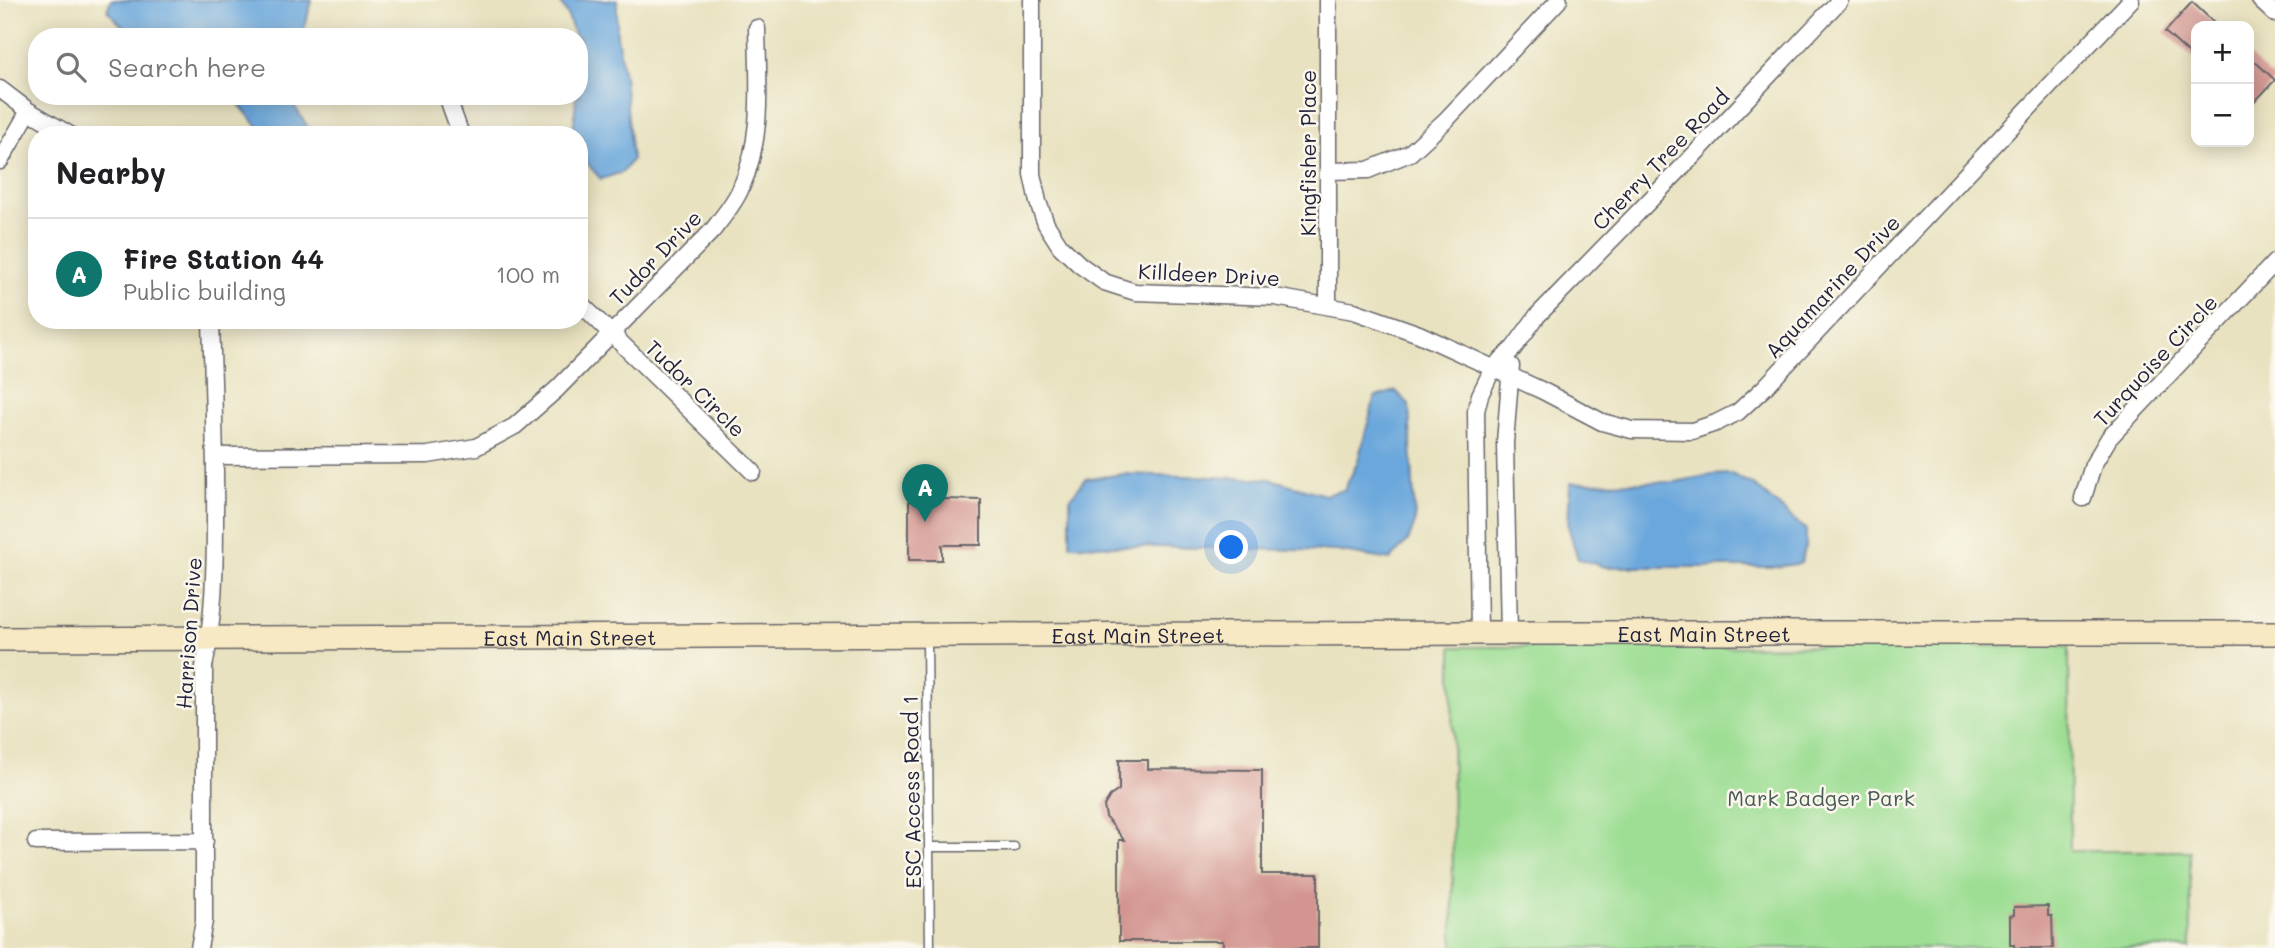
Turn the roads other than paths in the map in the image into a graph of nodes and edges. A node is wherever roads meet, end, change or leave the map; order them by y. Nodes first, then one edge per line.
1 (1032, 0) edge
2 (1328, 0) edge
3 (1559, 0) edge
4 (1840, 0) edge
5 (2131, 0) edge
6 (2260, 0) edge
7 (2275, 14) edge
8 (757, 28) dead end
9 (0, 89) edge
10 (450, 105) edge
11 (29, 111) junction
12 (55, 126) edge
13 (458, 126) edge
14 (0, 161) edge
15 (1329, 171) junction
16 (2275, 262) edge
17 (1328, 306) junction
18 (588, 311) edge
19 (211, 329) edge
20 (610, 333) junction
21 (1501, 371) junction
22 (215, 456) junction
23 (753, 472) dead end
24 (2084, 498) dead end
25 (1479, 633) junction
26 (1509, 633) junction
27 (2275, 633) edge
28 (928, 635) junction
29 (210, 637) junction
30 (0, 639) edge
31 (205, 841) junction
32 (36, 842) dead end
33 (930, 847) junction
34 (1014, 847) dead end
35 (199, 948) edge
36 (930, 948) edge

1 - 17 street, Killdeer Drive
2 - 15 street, Kingfisher Place
3 - 15 street
4 - 21 street, Cherry Tree Road
5 - 21 street, Aquamarine Drive
6 - 7 street
8 - 20 street, Tudor Drive
9 - 11 street
10 - 13 street
11 - 12 street
11 - 14 street
15 - 17 street, Kingfisher Place
16 - 24 street, Turquoise Circle
17 - 21 street, Killdeer Drive
18 - 20 street, Tudor Circle
19 - 22 street, Harrison Drive
20 - 22 street, Tudor Drive
20 - 23 street, Tudor Circle
21 - 25 street, Cherry Tree Road
21 - 26 street
22 - 29 street, Harrison Drive
25 - 26 main road, East Main Street
25 - 28 main road, East Main Street
26 - 27 main road, East Main Street
28 - 29 main road, East Main Street
28 - 33 lane, ESC Access Road 1
29 - 30 main road, East Main Street
29 - 31 street, Harrison Drive
31 - 32 street
31 - 35 street, Harrison Drive
33 - 34 lane
33 - 36 lane, ESC Access Road 1

